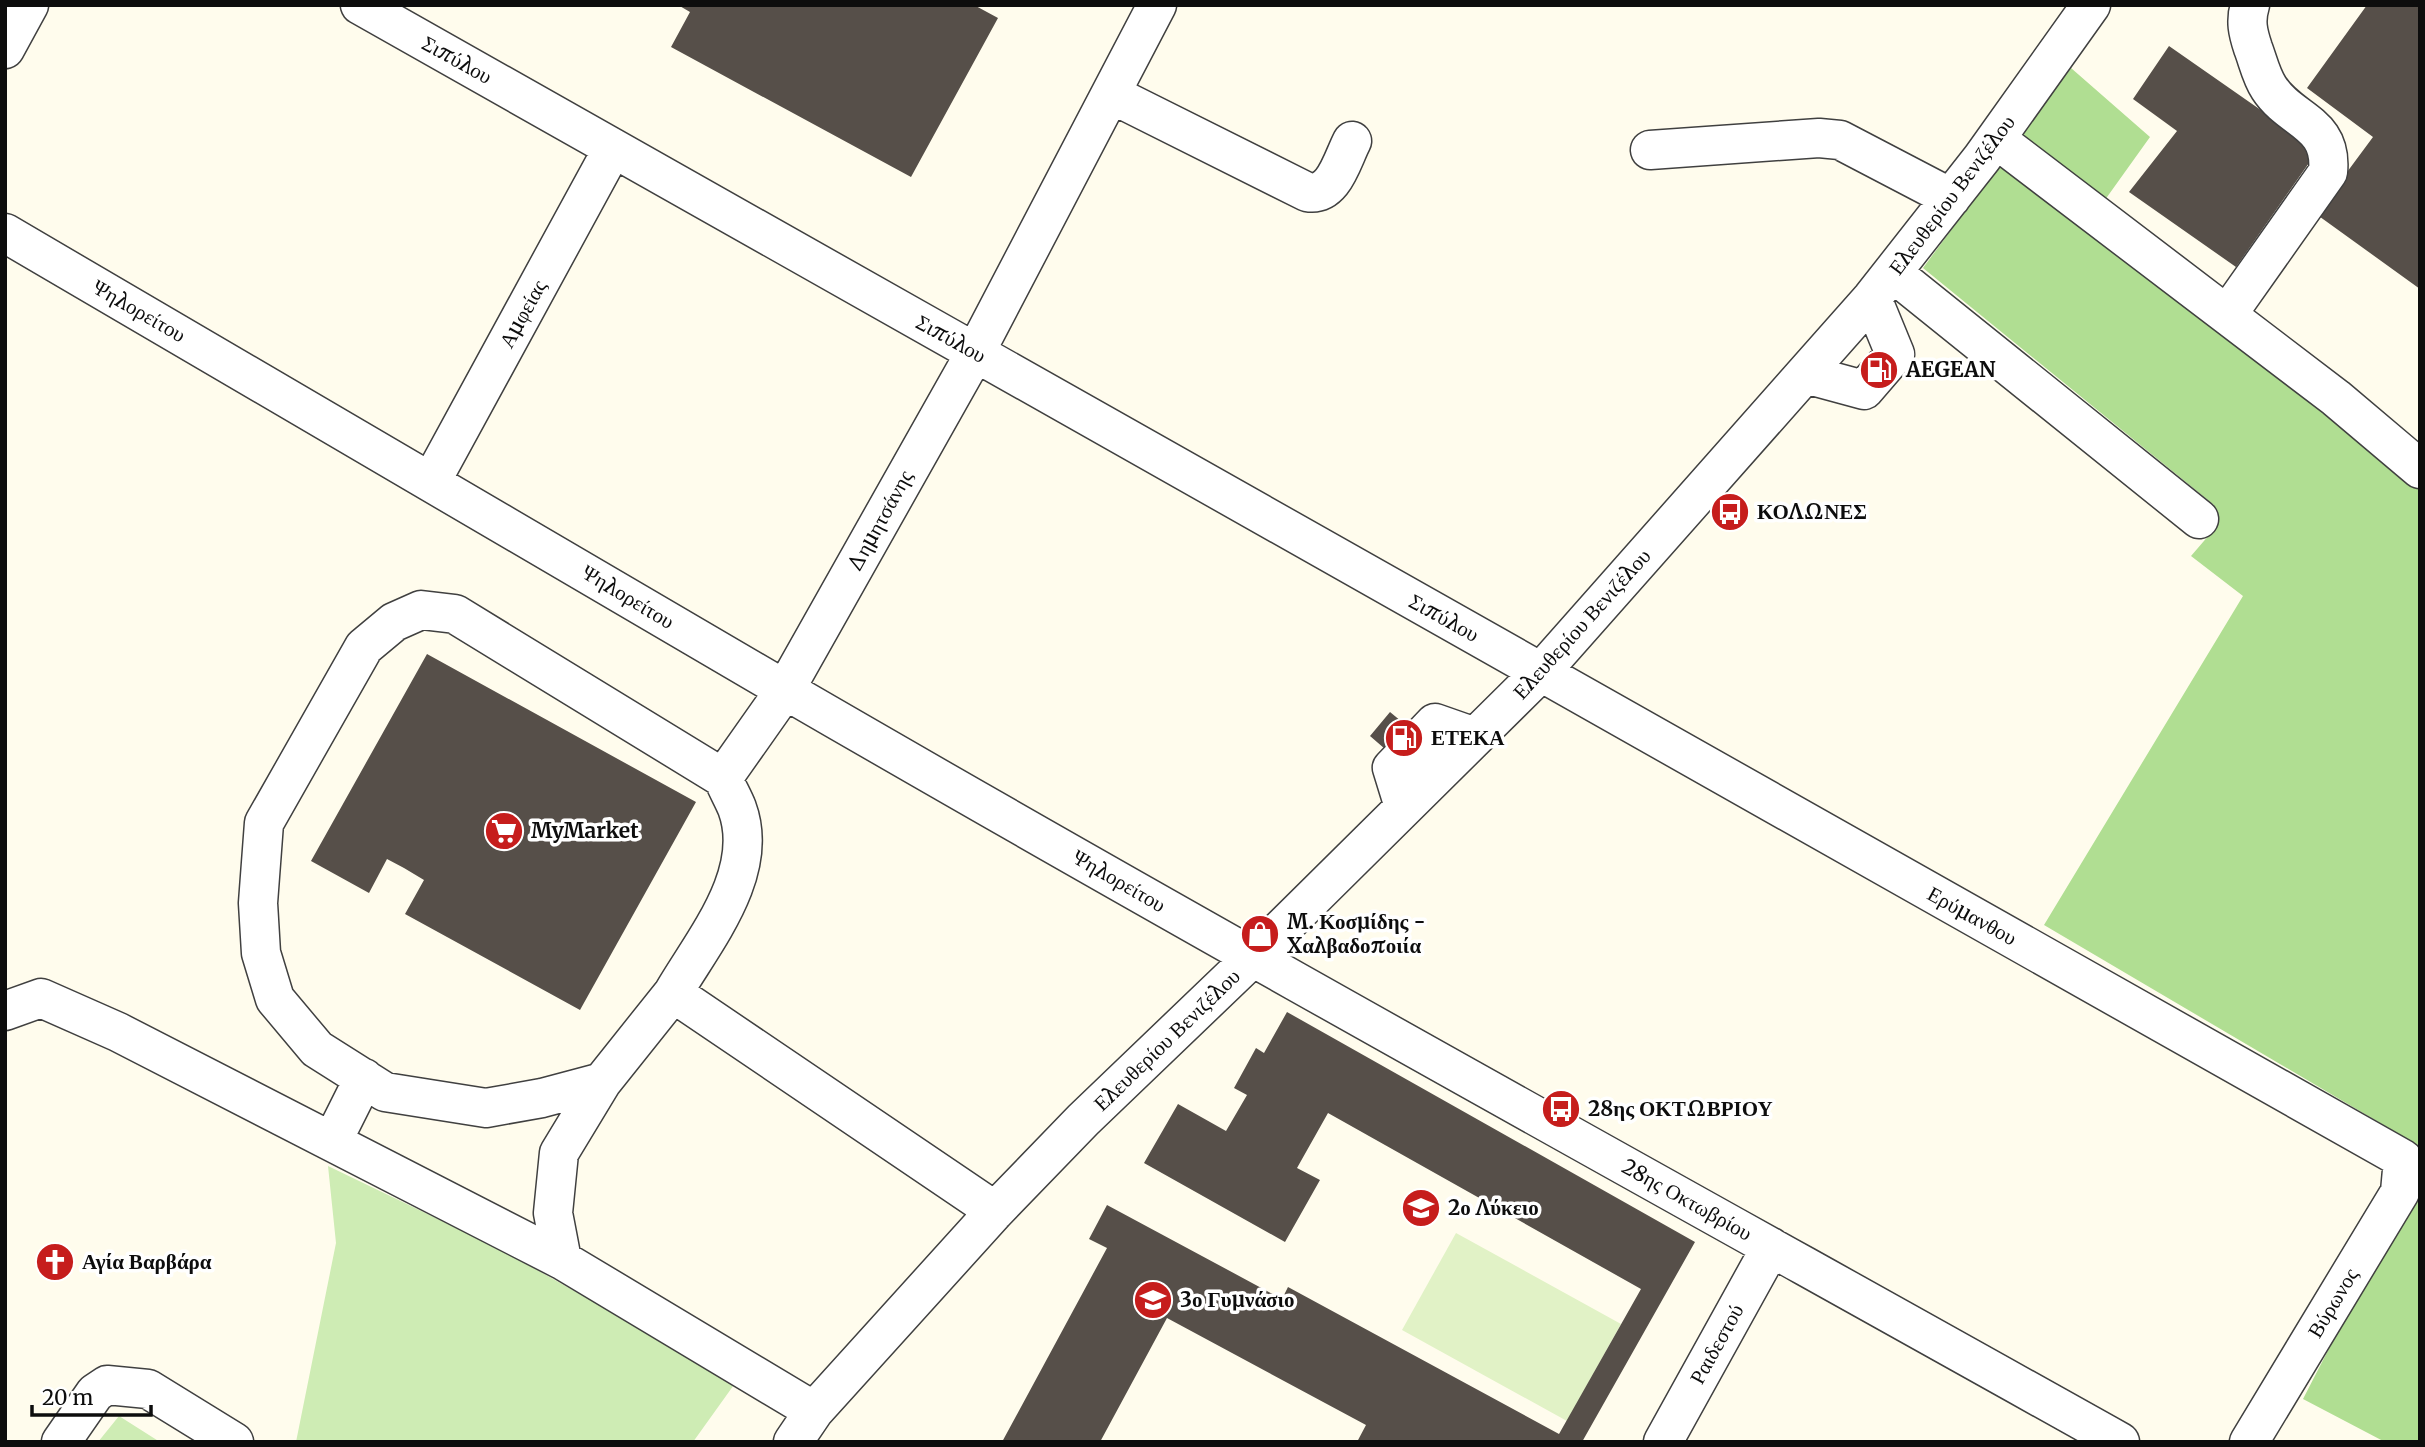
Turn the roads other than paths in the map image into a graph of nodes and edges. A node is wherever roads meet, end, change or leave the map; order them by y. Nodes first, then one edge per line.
1 (29, 5) edge
2 (360, 5) edge
3 (1157, 5) edge
4 (2091, 5) edge
5 (2250, 5) edge
6 (5, 49) edge
7 (1111, 94) junction
8 (1996, 139) junction
9 (1352, 141) dead end
10 (614, 148) junction
11 (1650, 150) dead end
12 (1951, 198) junction
13 (5, 233) edge
14 (1883, 286) junction
15 (2227, 315) junction
16 (975, 352) junction
17 (1805, 374) junction
18 (2420, 469) edge
19 (432, 480) junction
20 (2200, 519) dead end
21 (1541, 672) junction
22 (785, 690) junction
23 (723, 778) junction
24 (1253, 957) junction
25 (673, 993) junction
26 (5, 1011) edge
27 (363, 1078) junction
28 (602, 1082) junction
29 (332, 1142) junction
30 (2403, 1159) joint
31 (995, 1211) junction
32 (1771, 1247) junction
33 (562, 1260) junction
34 (803, 1426) edge
35 (61, 1442) edge
36 (234, 1442) edge
37 (1663, 1442) edge
38 (2120, 1442) edge
39 (2249, 1442) edge

1 - 6 street
2 - 10 street, Σιπύλου
3 - 7 street, Δημητσάνης
4 - 8 street, Ελευθερίου Βενιζέλου
5 - 15 street
7 - 9 street
7 - 16 street, Δημητσάνης
8 - 12 street, Ελευθερίου Βενιζέλου
8 - 15 street
10 - 16 street, Σιπύλου
10 - 19 street, Αμφείας
11 - 12 street
12 - 14 street, Ελευθερίου Βενιζέλου
13 - 19 street, Ψηλορείτου
14 - 17 street, Ελευθερίου Βενιζέλου
14 - 17 street
14 - 20 street
15 - 18 street
16 - 21 street, Σιπύλου
16 - 22 street, Δημητσάνης
17 - 21 street, Ελευθερίου Βενιζέλου
19 - 22 street, Ψηλορείτου
21 - 24 street, Ελευθερίου Βενιζέλου
21 - 30 street, Ερύμανθου
22 - 23 street, Δημητσάνης
22 - 24 street, Ψηλορείτου
23 - 25 street
23 - 27 street
24 - 31 street, Ελευθερίου Βενιζέλου
24 - 32 street, 28ης Οκτωβρίου
25 - 28 street
25 - 31 street
26 - 29 street
27 - 28 street
27 - 29 street
28 - 33 street
29 - 33 street
30 - 39 street, Βύρωνος
31 - 34 street, Ελευθερίου Βενιζέλου
32 - 37 street, Ραιδεστού
32 - 38 street, 28ης Οκτωβρίου
33 - 34 street
35 - 36 street

